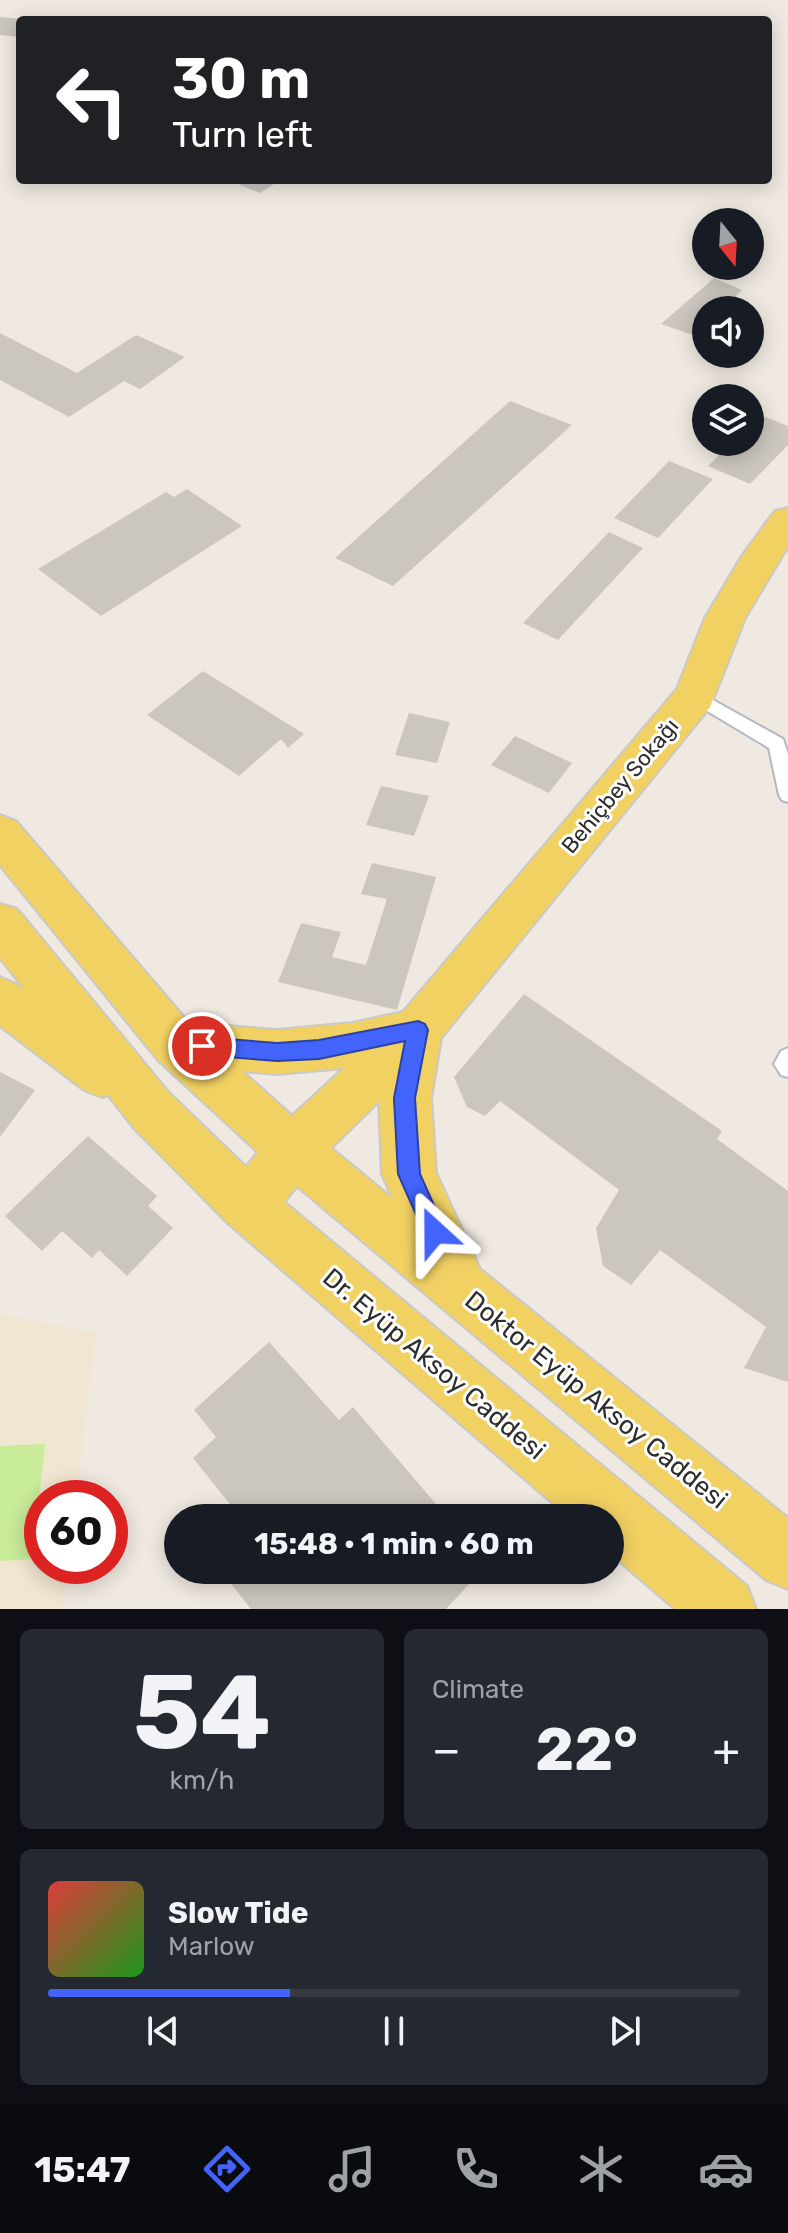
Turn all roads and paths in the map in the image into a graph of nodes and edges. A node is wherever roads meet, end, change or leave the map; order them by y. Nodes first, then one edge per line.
1 (788, 520) edge
2 (695, 696) junction
3 (788, 795) edge
4 (0, 833) edge
5 (0, 923) edge
6 (0, 998) edge
7 (418, 1030) junction
8 (176, 1044) junction
9 (788, 1057) edge
10 (788, 1068) edge
11 (152, 1111) junction
12 (293, 1150) junction
13 (248, 1206) junction
14 (461, 1289) junction
15 (788, 1558) edge
16 (724, 1609) edge

1 - 2 main road, Behiçbey Sokağı
2 - 3 lane
2 - 7 main road, Behiçbey Sokağı
4 - 8 main road
5 - 11 main road, Dr. Eyüp Aksoy Caddesi
6 - 11 main road, Dr. Eyüp Aksoy Caddesi
7 - 8 main road
7 - 12 main road, Behiçbey Sokağı
7 - 14 main road
8 - 12 main road
9 - 10 lane
11 - 13 main road, Dr. Eyüp Aksoy Caddesi
12 - 13 main road, Behiçbey Sokağı
12 - 14 main road, Doktor Eyüp Aksoy Caddesi
13 - 16 main road, Dr. Eyüp Aksoy Caddesi
14 - 15 main road, Doktor Eyüp Aksoy Caddesi

